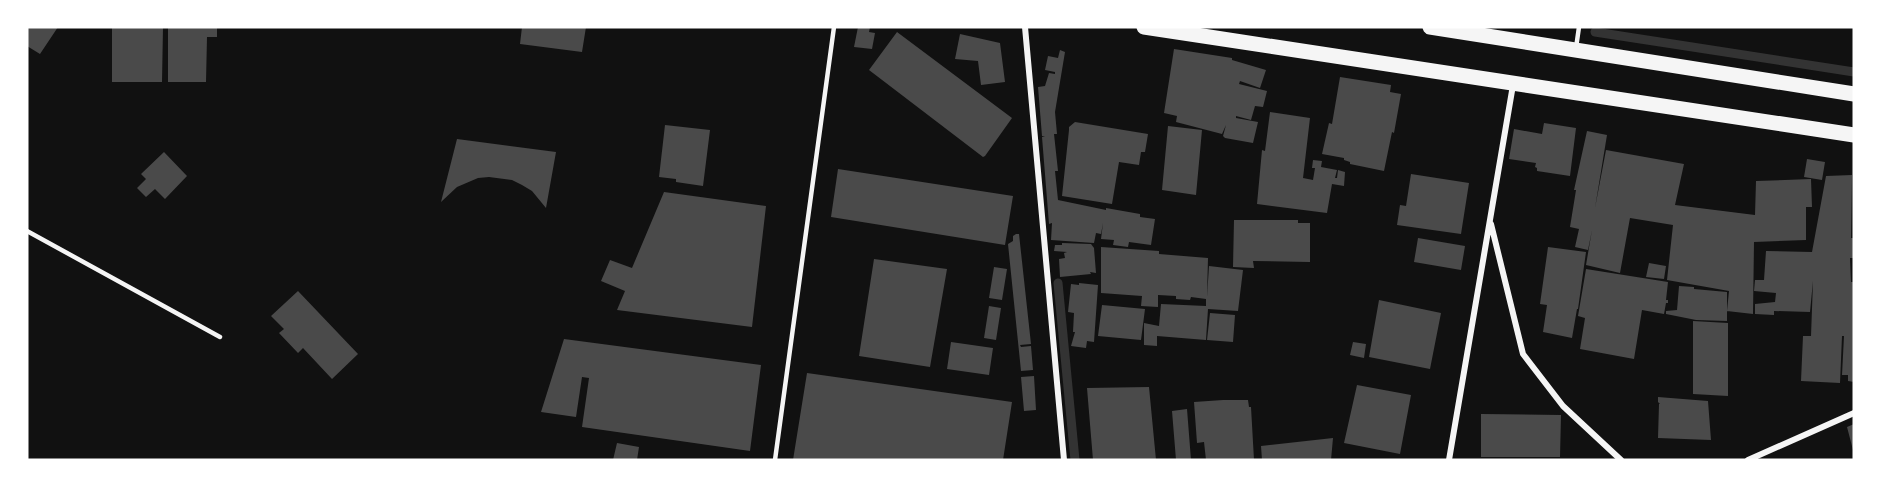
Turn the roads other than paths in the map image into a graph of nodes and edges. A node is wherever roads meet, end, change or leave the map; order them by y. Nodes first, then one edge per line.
1 (834, 27) edge
2 (1025, 27) edge
3 (1144, 27) edge
4 (1430, 27) edge
5 (1580, 27) edge
6 (1576, 50) junction
7 (1513, 84) junction
8 (1854, 93) edge
9 (1854, 135) edge
10 (1490, 221) junction
11 (27, 231) edge
12 (220, 337) dead end
13 (1854, 412) edge
14 (775, 460) edge
15 (1064, 460) edge
16 (1449, 460) edge
17 (1621, 460) edge
18 (1748, 460) edge

1 - 14 lane
2 - 15 street
3 - 7 main road
4 - 6 main road
5 - 6 lane
6 - 8 main road
7 - 9 main road
7 - 10 street
10 - 16 street
10 - 17 street
11 - 12 lane
13 - 18 street

